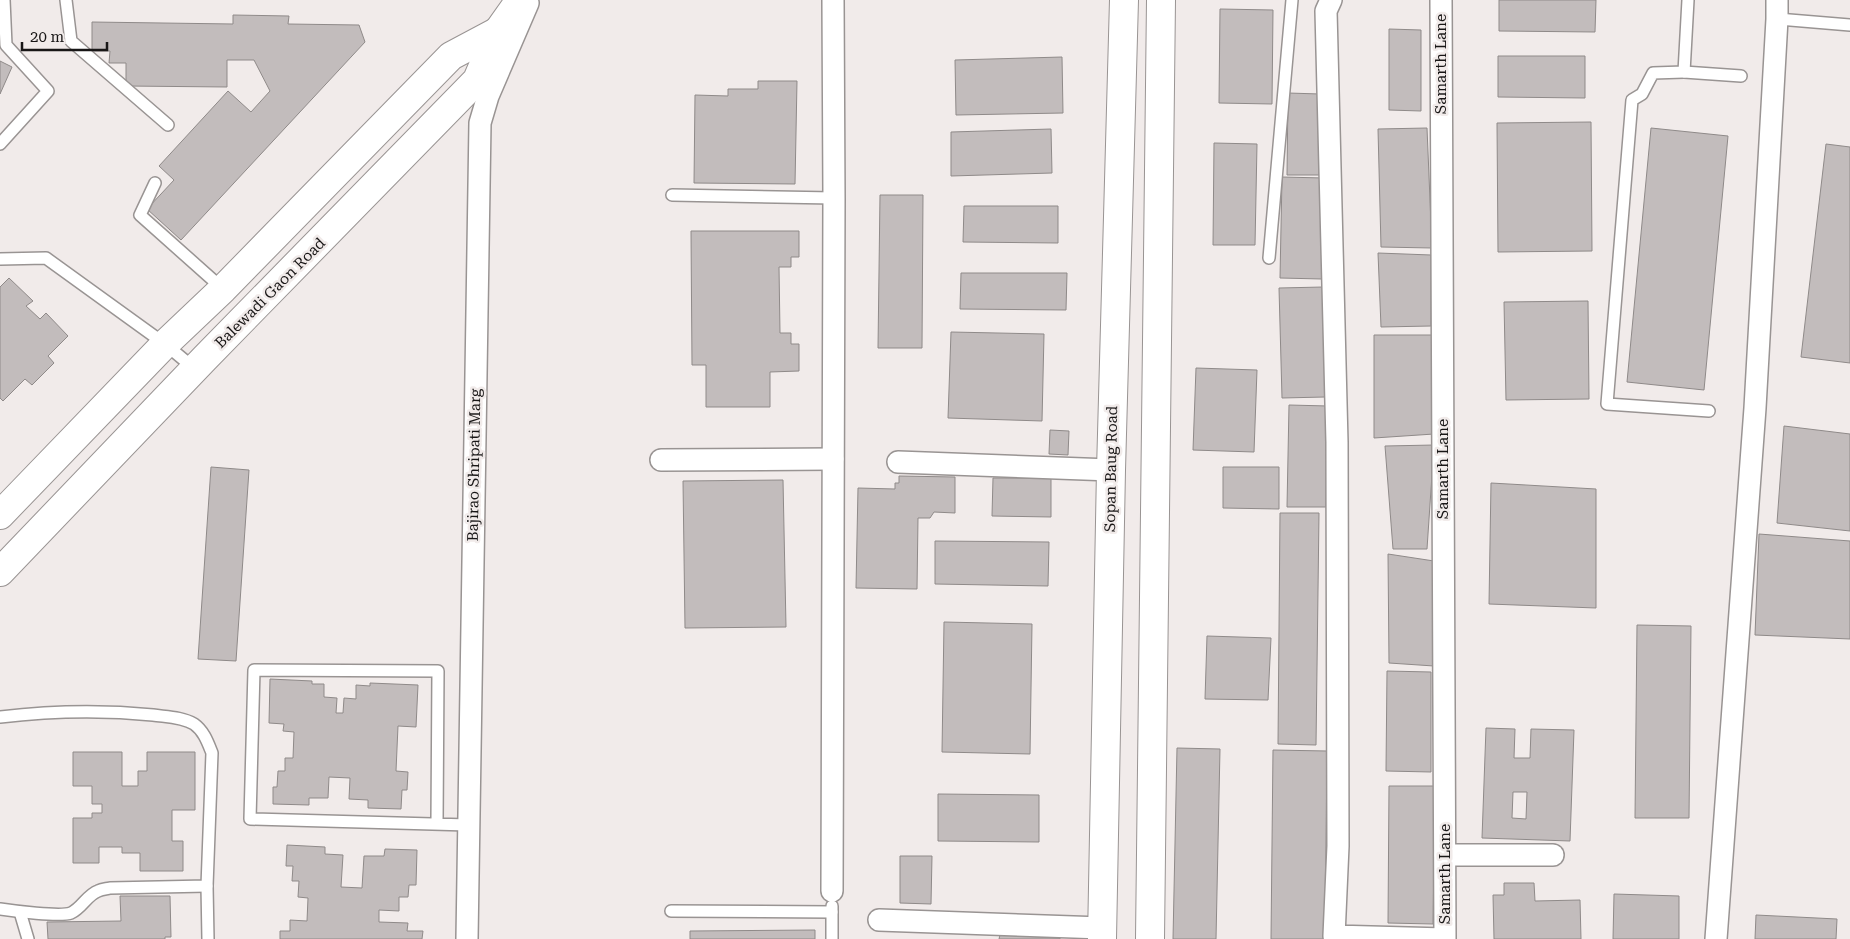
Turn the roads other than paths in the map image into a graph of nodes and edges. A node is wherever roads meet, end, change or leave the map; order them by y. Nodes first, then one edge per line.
1 (4, 0) edge
2 (66, 0) edge
3 (520, 0) edge
4 (529, 0) edge
5 (833, 0) edge
6 (1124, 0) edge
7 (1161, 0) edge
8 (1292, 0) edge
9 (1331, 0) edge
10 (1441, 0) edge
11 (1688, 0) edge
12 (1777, 10) edge
13 (1850, 25) edge
14 (498, 31) junction
15 (1684, 72) junction
16 (1741, 76) dead end
17 (168, 125) dead end
18 (0, 144) edge
19 (156, 183) dead end
20 (672, 195) dead end
21 (834, 198) junction
22 (1269, 258) dead end
23 (0, 259) edge
24 (223, 289) junction
25 (165, 344) junction
26 (195, 369) junction
27 (1709, 411) dead end
28 (833, 459) junction
29 (661, 460) dead end
30 (898, 462) dead end
31 (1111, 470) junction
32 (0, 515) edge
33 (0, 572) edge
34 (0, 717) edge
35 (437, 823) junction
36 (468, 825) junction
37 (1445, 855) junction
38 (1553, 855) dead end
39 (207, 886) junction
40 (832, 901) junction
41 (0, 909) edge
42 (671, 911) dead end
43 (20, 912) junction
44 (879, 920) dead end
45 (1102, 934) edge
46 (28, 939) edge
47 (208, 939) edge
48 (467, 939) edge
49 (832, 939) edge
50 (1150, 939) edge
51 (1445, 939) edge
52 (1716, 939) edge

1 - 18 lane
2 - 17 lane
3 - 14 street, Balewadi Gaon Road
4 - 36 street, Bajirao Shripati Marg
5 - 21 street
6 - 31 street, Sopan Baug Road
7 - 50 street
8 - 22 lane
9 - 51 street
10 - 37 street, Samarth Lane
11 - 15 lane
12 - 13 lane
12 - 52 street
14 - 24 street
14 - 26 street, Balewadi Gaon Road
15 - 16 lane
15 - 27 lane
19 - 24 lane
20 - 21 lane
21 - 28 street
23 - 25 lane
24 - 25 street
25 - 26 lane
25 - 32 street
26 - 33 street, Balewadi Gaon Road
28 - 29 street
28 - 40 street
30 - 31 street
31 - 45 street, Sopan Baug Road
34 - 39 lane
35 - 35 lane
35 - 36 lane
36 - 48 street, Bajirao Shripati Marg
37 - 38 street
37 - 51 street, Samarth Lane
39 - 43 lane
39 - 47 lane
40 - 42 lane
40 - 49 lane
41 - 43 lane
43 - 46 lane
44 - 45 street

